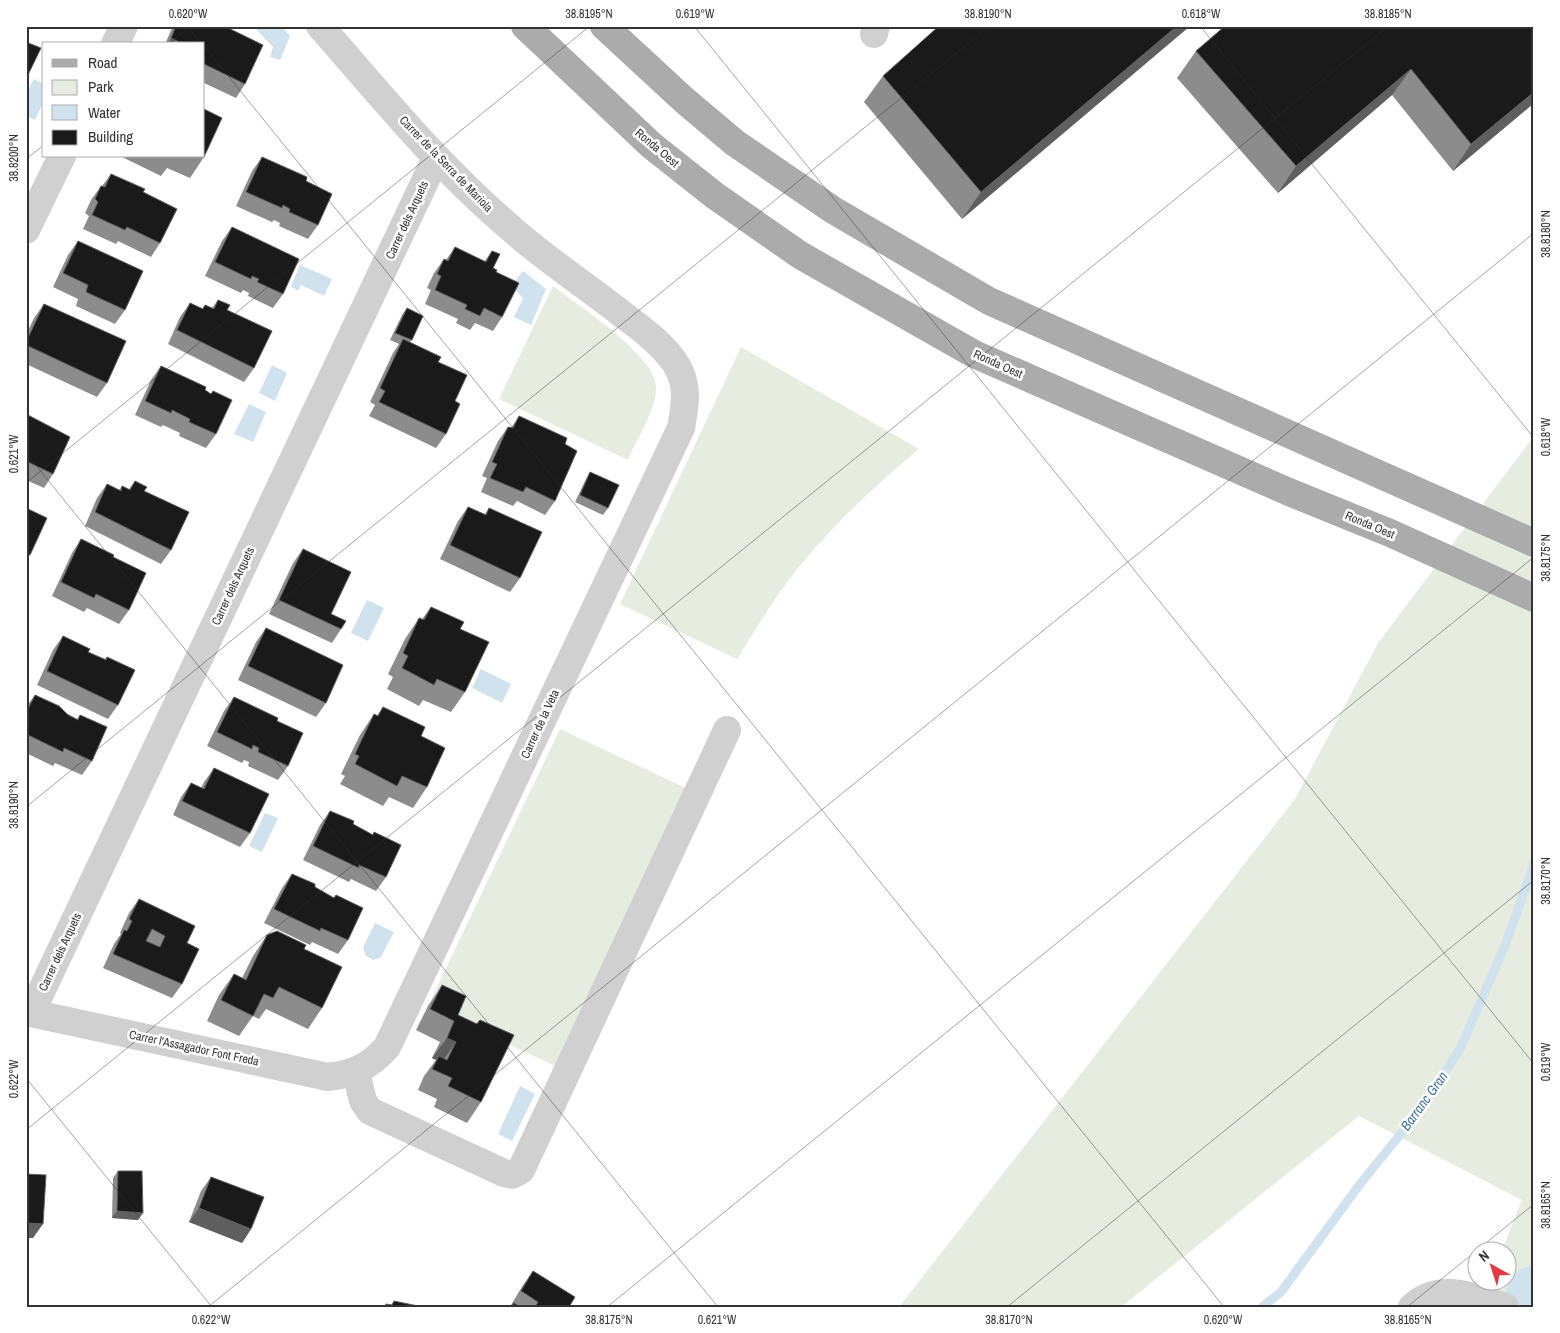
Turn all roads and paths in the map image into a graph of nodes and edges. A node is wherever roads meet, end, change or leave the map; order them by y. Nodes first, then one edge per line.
1 (124, 26) edge
2 (320, 26) edge
3 (525, 26) edge
4 (604, 26) edge
5 (116, 42) edge
6 (61, 158) edge
7 (436, 158) junction
8 (26, 230) edge
9 (676, 366) joint
10 (1534, 543) edge
11 (1534, 598) edge
12 (727, 730) dead end
13 (28, 1013) edge
14 (359, 1071) junction
15 (1412, 1307) edge
16 (1505, 1307) edge

1 - 5 street
2 - 7 street, Carrer de la Serra de Mariola
3 - 11 main road, Ronda Oest
4 - 10 main road
6 - 8 street
7 - 9 street, Carrer de la Serra de Mariola
7 - 13 street, Carrer dels Arquets
9 - 14 street, Carrer de la Veta
12 - 14 street
13 - 14 street, Carrer l'Assagador Font Freda
15 - 16 street

